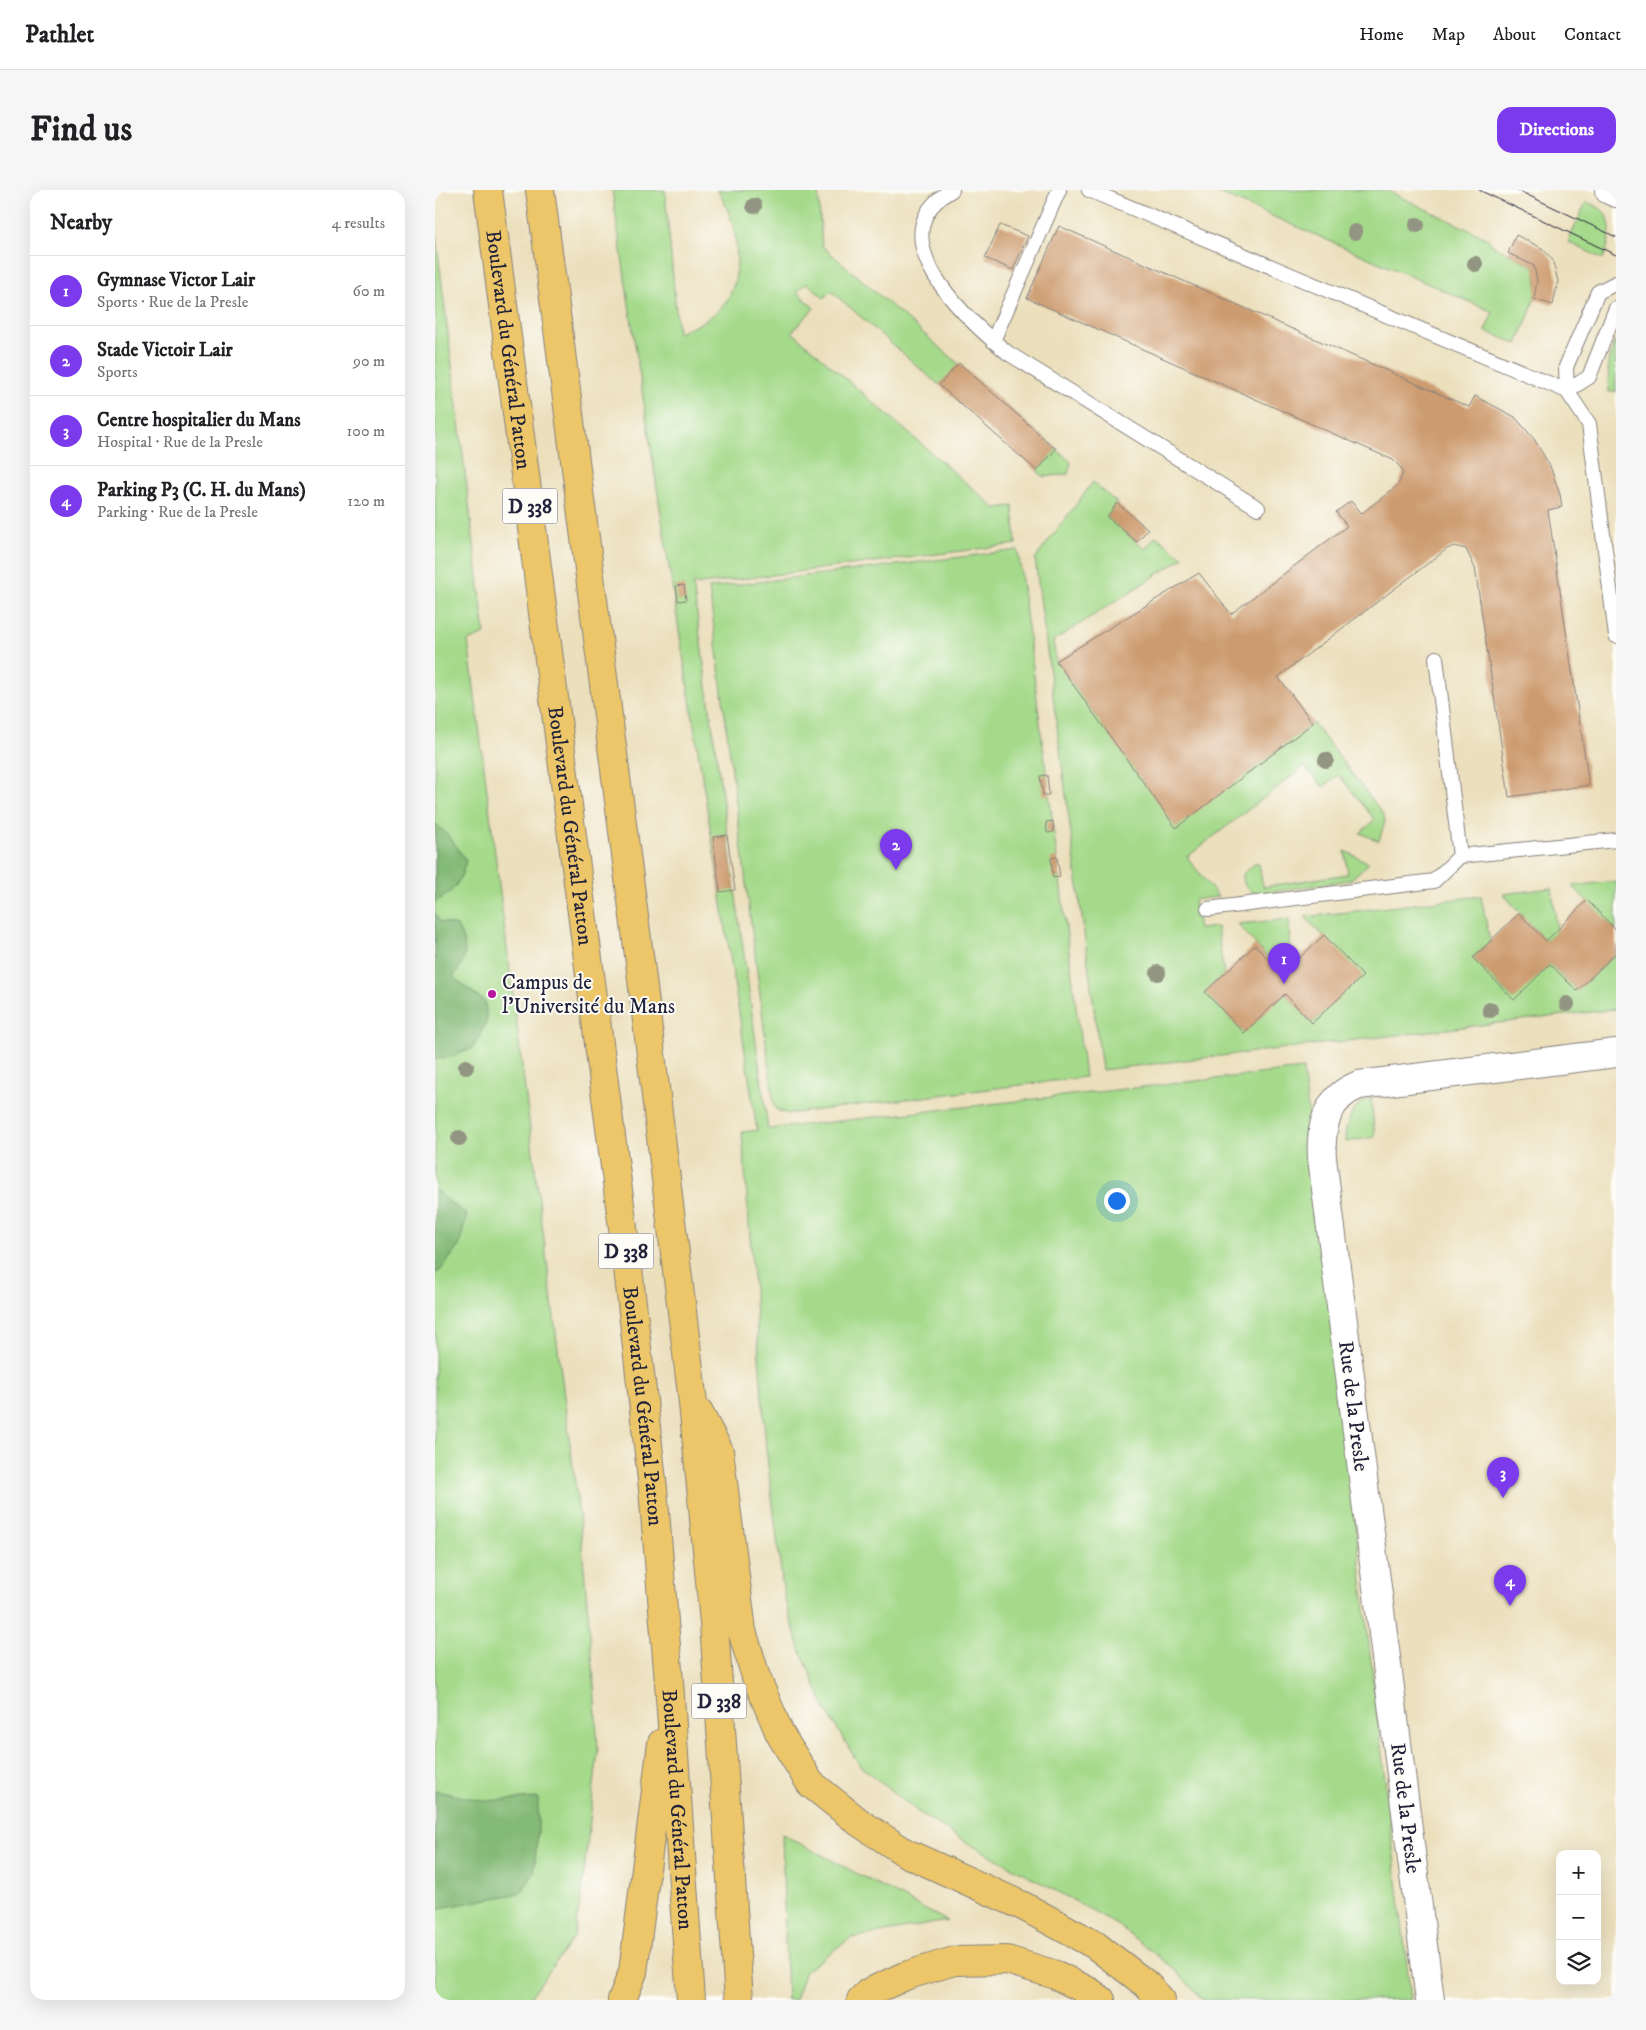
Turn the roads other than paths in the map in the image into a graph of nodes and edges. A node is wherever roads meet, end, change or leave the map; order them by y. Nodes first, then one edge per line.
1 (488, 190) edge
2 (540, 190) edge
3 (952, 190) edge
4 (1059, 190) edge
5 (1089, 190) edge
6 (1609, 190) edge
7 (1616, 194) edge
8 (1615, 287) edge
9 (1616, 308) edge
10 (993, 341) junction
11 (1567, 391) junction
12 (1258, 508) dead end
13 (1616, 636) edge
14 (1436, 658) dead end
15 (1616, 840) edge
16 (1460, 856) junction
17 (1208, 909) dead end
18 (1616, 1053) edge
19 (693, 1403) junction
20 (669, 1682) junction
21 (622, 2000) edge
22 (691, 2000) edge
23 (739, 2000) edge
24 (861, 2000) edge
25 (1101, 2000) edge
26 (1161, 2000) edge
27 (1430, 2000) edge

1 - 20 highway, Boulevard du Général Patton / D 338
2 - 19 highway, D 338
3 - 10 lane
4 - 10 lane
5 - 11 lane
6 - 7 street
8 - 11 lane
9 - 11 lane
10 - 12 lane
11 - 13 lane
14 - 16 lane
15 - 16 lane
16 - 17 lane
18 - 27 street, Rue de la Presle
19 - 23 highway, D 338
19 - 26 highway
20 - 21 highway
20 - 22 highway, Boulevard du Général Patton / D 338
24 - 25 highway

